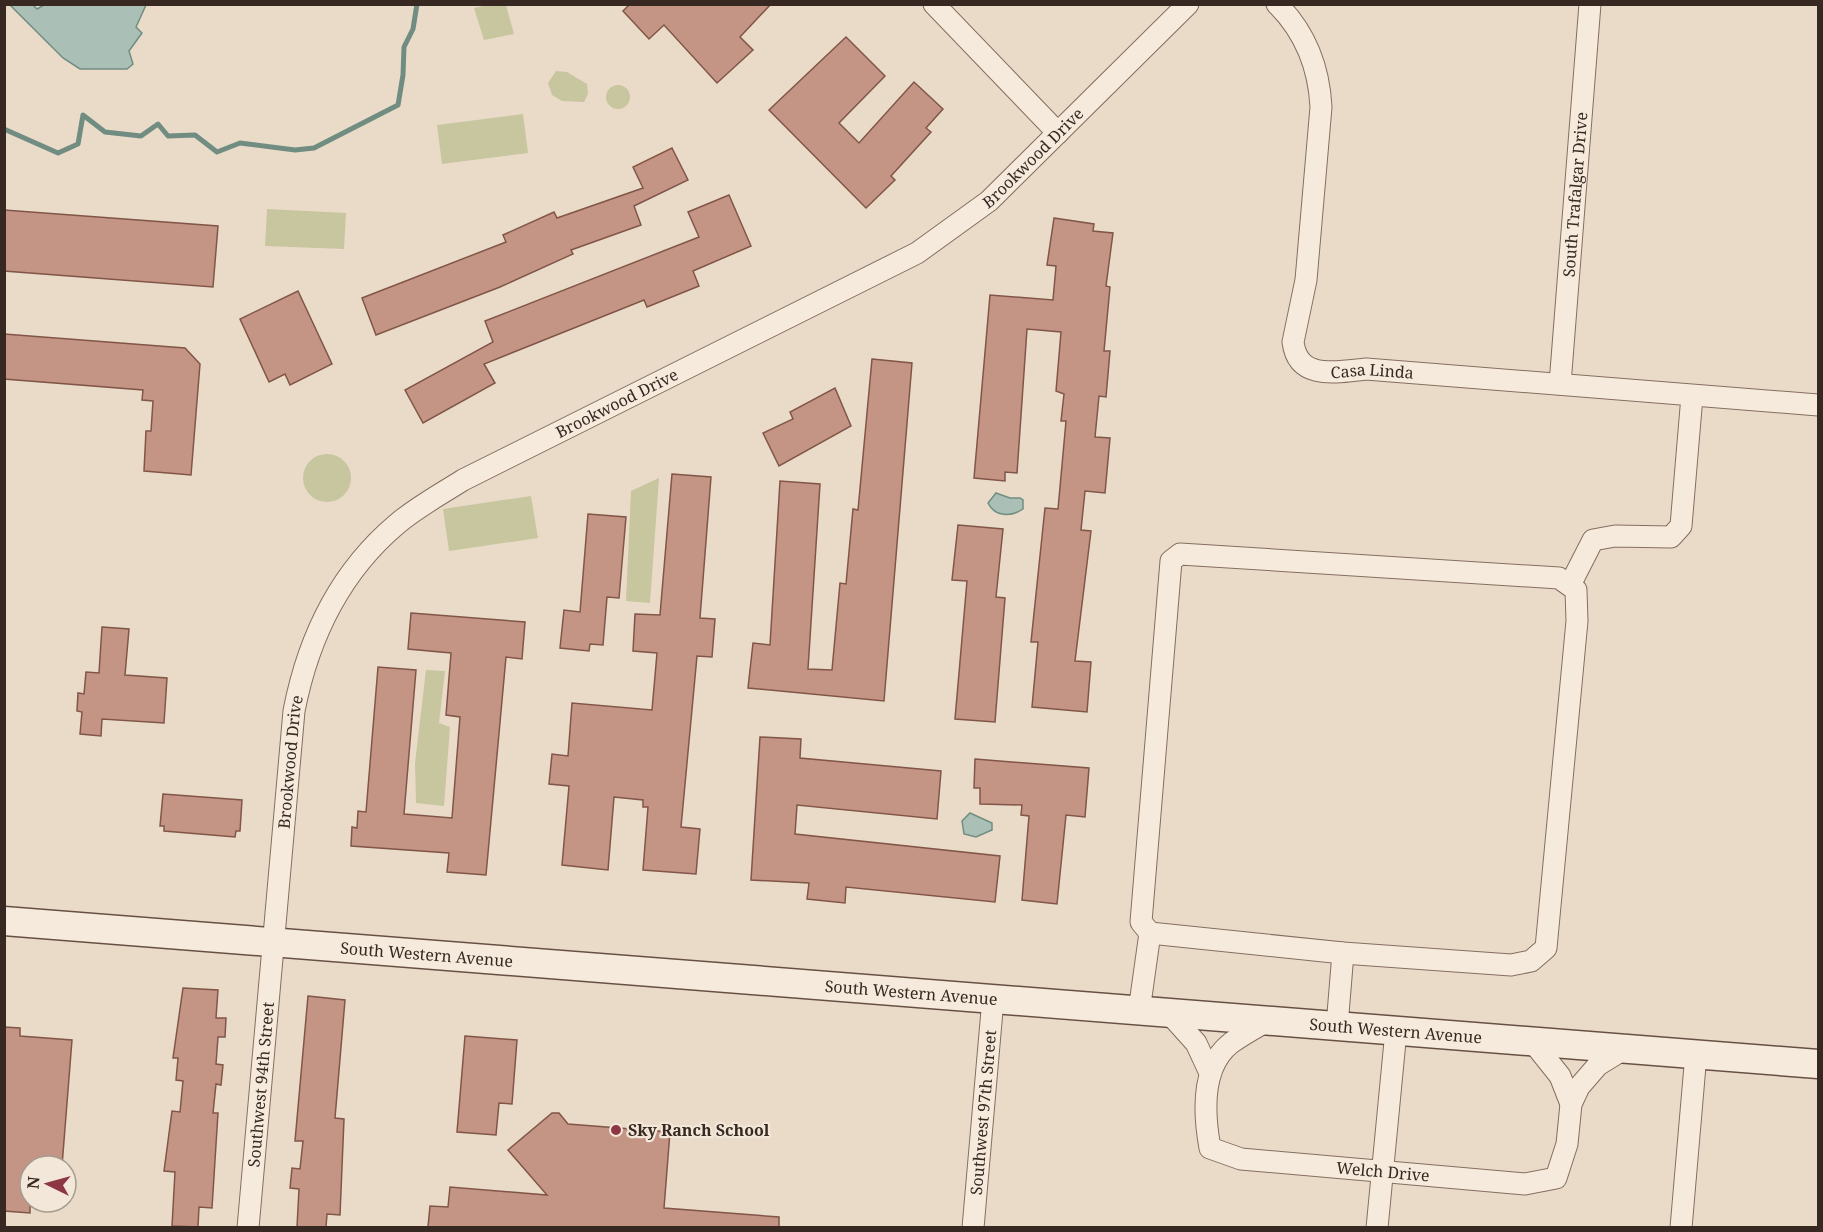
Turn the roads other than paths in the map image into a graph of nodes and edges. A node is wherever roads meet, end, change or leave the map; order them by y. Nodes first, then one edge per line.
1 (934, 4) edge
2 (1188, 4) edge
3 (1277, 4) edge
4 (1590, 4) edge
5 (1058, 134) junction
6 (1560, 384) junction
7 (1692, 396) junction
8 (1818, 405) edge
9 (1570, 585) junction
10 (4, 921) edge
11 (1150, 933) junction
12 (274, 943) junction
13 (1343, 953) junction
14 (993, 999) junction
15 (1139, 1011) junction
16 (1169, 1013) junction
17 (1267, 1020) junction
18 (1337, 1026) junction
19 (1396, 1031) junction
20 (1532, 1041) junction
21 (1624, 1049) junction
22 (1696, 1054) junction
23 (1818, 1064) edge
24 (1210, 1073) junction
25 (1571, 1104) junction
26 (1382, 1172) junction
27 (249, 1227) edge
28 (973, 1227) edge
29 (1377, 1227) edge
30 (1681, 1227) edge

1 - 5 street
2 - 5 street, Brookwood Drive
3 - 6 street, Casa Linda
4 - 6 street, South Trafalgar Drive
5 - 12 street, Brookwood Drive
6 - 7 street, Casa Linda
7 - 8 street, Casa Linda
7 - 9 street
9 - 11 street
9 - 13 street
10 - 12 main road, South Western Avenue
11 - 13 street
11 - 15 street
12 - 14 main road, South Western Avenue
12 - 27 street, Southwest 94th Street
13 - 18 street
14 - 15 main road, South Western Avenue
14 - 28 street, Southwest 97th Street
15 - 16 main road, South Western Avenue
16 - 17 main road, South Western Avenue
16 - 24 street
17 - 18 main road, South Western Avenue
17 - 24 street, Welch Drive
18 - 19 main road, South Western Avenue
19 - 20 main road, South Western Avenue
19 - 26 street
20 - 21 main road, South Western Avenue
20 - 25 street, Welch Drive
21 - 22 main road, South Western Avenue
21 - 25 street, Welch Drive
22 - 23 main road, South Western Avenue
22 - 30 street
24 - 26 street, Welch Drive
25 - 26 street, Welch Drive
26 - 29 street

